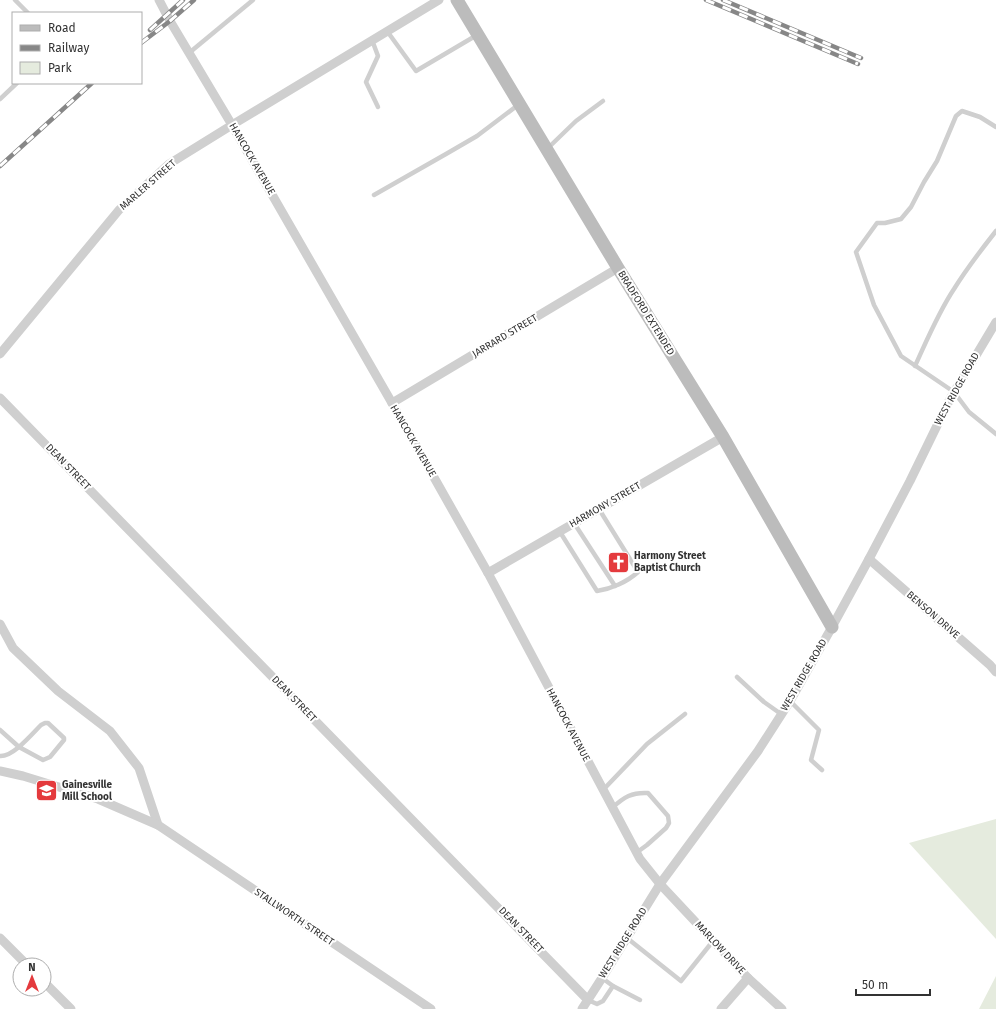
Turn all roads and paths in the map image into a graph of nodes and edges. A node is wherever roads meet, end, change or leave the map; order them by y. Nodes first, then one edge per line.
1 (15, 0) edge
2 (159, 0) edge
3 (253, 0) edge
4 (439, 0) edge
5 (457, 0) edge
6 (27, 12) edge
7 (387, 31) junction
8 (478, 34) junction
9 (372, 40) junction
10 (189, 53) junction
11 (16, 84) edge
12 (0, 99) edge
13 (603, 101) dead end
14 (520, 104) junction
15 (378, 107) dead end
16 (232, 125) junction
17 (996, 127) edge
18 (547, 149) junction
19 (374, 195) dead end
20 (996, 231) edge
21 (618, 268) junction
22 (996, 322) edge
23 (0, 354) edge
24 (914, 366) junction
25 (954, 392) junction
26 (0, 398) edge
27 (392, 403) junction
28 (996, 434) edge
29 (723, 438) junction
30 (599, 509) junction
31 (574, 523) junction
32 (560, 532) junction
33 (869, 559) junction
34 (488, 573) junction
35 (615, 586) junction
36 (0, 624) edge
37 (832, 627) junction
38 (996, 672) edge
39 (737, 677) dead end
40 (790, 701) junction
41 (685, 714) dead end
42 (781, 714) junction
43 (0, 730) edge
44 (19, 747) junction
45 (0, 756) edge
46 (822, 770) dead end
47 (0, 771) edge
48 (603, 790) junction
49 (612, 808) junction
50 (158, 825) junction
51 (636, 853) junction
52 (660, 884) junction
53 (0, 938) edge
54 (627, 938) junction
55 (713, 941) junction
56 (19, 957) edge
57 (602, 978) junction
58 (748, 978) junction
59 (613, 986) junction
60 (52, 990) edge
61 (588, 1000) junction
62 (640, 1000) dead end
63 (71, 1009) edge
64 (431, 1009) edge
65 (582, 1009) edge
66 (721, 1009) edge
67 (782, 1009) edge

1 - 6 lane
2 - 10 street, HANCOCK AVENUE
3 - 10 lane
4 - 7 street, MARLER STREET
5 - 8 street, BRADFORD EXTENDED
7 - 8 lane
7 - 9 street, MARLER STREET
8 - 14 street, BRADFORD EXTENDED
9 - 15 lane
9 - 16 street, MARLER STREET
10 - 16 street, HANCOCK AVENUE
11 - 12 lane
13 - 18 lane
14 - 18 street, BRADFORD EXTENDED
14 - 19 lane
16 - 23 street, MARLER STREET
16 - 27 street, HANCOCK AVENUE
17 - 24 lane
18 - 21 street, BRADFORD EXTENDED
20 - 24 lane
21 - 27 street, JARRARD STREET
21 - 29 street, BRADFORD EXTENDED
22 - 25 street, WEST RIDGE ROAD
24 - 25 lane
25 - 28 lane
25 - 33 street, WEST RIDGE ROAD
26 - 61 street, DEAN STREET
27 - 34 street, HANCOCK AVENUE
29 - 30 street, HARMONY STREET
29 - 37 street, BRADFORD EXTENDED
30 - 31 street, HARMONY STREET
30 - 35 lane
31 - 32 street, HARMONY STREET
31 - 35 lane
32 - 34 street, HARMONY STREET
32 - 35 lane
33 - 37 street, WEST RIDGE ROAD
33 - 38 street, BENSON DRIVE
34 - 48 street, HANCOCK AVENUE
36 - 50 street
37 - 40 street, WEST RIDGE ROAD
39 - 42 lane
40 - 42 street, WEST RIDGE ROAD
40 - 46 lane
41 - 48 lane
42 - 52 street, WEST RIDGE ROAD
43 - 44 lane
44 - 44 lane
44 - 45 lane
47 - 50 street, STALLWORTH STREET
48 - 49 street, HANCOCK AVENUE
49 - 51 street, HANCOCK AVENUE
49 - 51 lane
50 - 64 street, STALLWORTH STREET
51 - 52 street, HANCOCK AVENUE
52 - 54 street, WEST RIDGE ROAD
52 - 55 street, MARLOW DRIVE
53 - 56 street
54 - 55 lane
54 - 57 street, WEST RIDGE ROAD
55 - 58 street, MARLOW DRIVE
57 - 59 lane
57 - 61 street, WEST RIDGE ROAD
58 - 66 street
58 - 67 street, MARLOW DRIVE
59 - 61 lane
59 - 62 lane
60 - 63 street
61 - 65 street, WEST RIDGE ROAD

